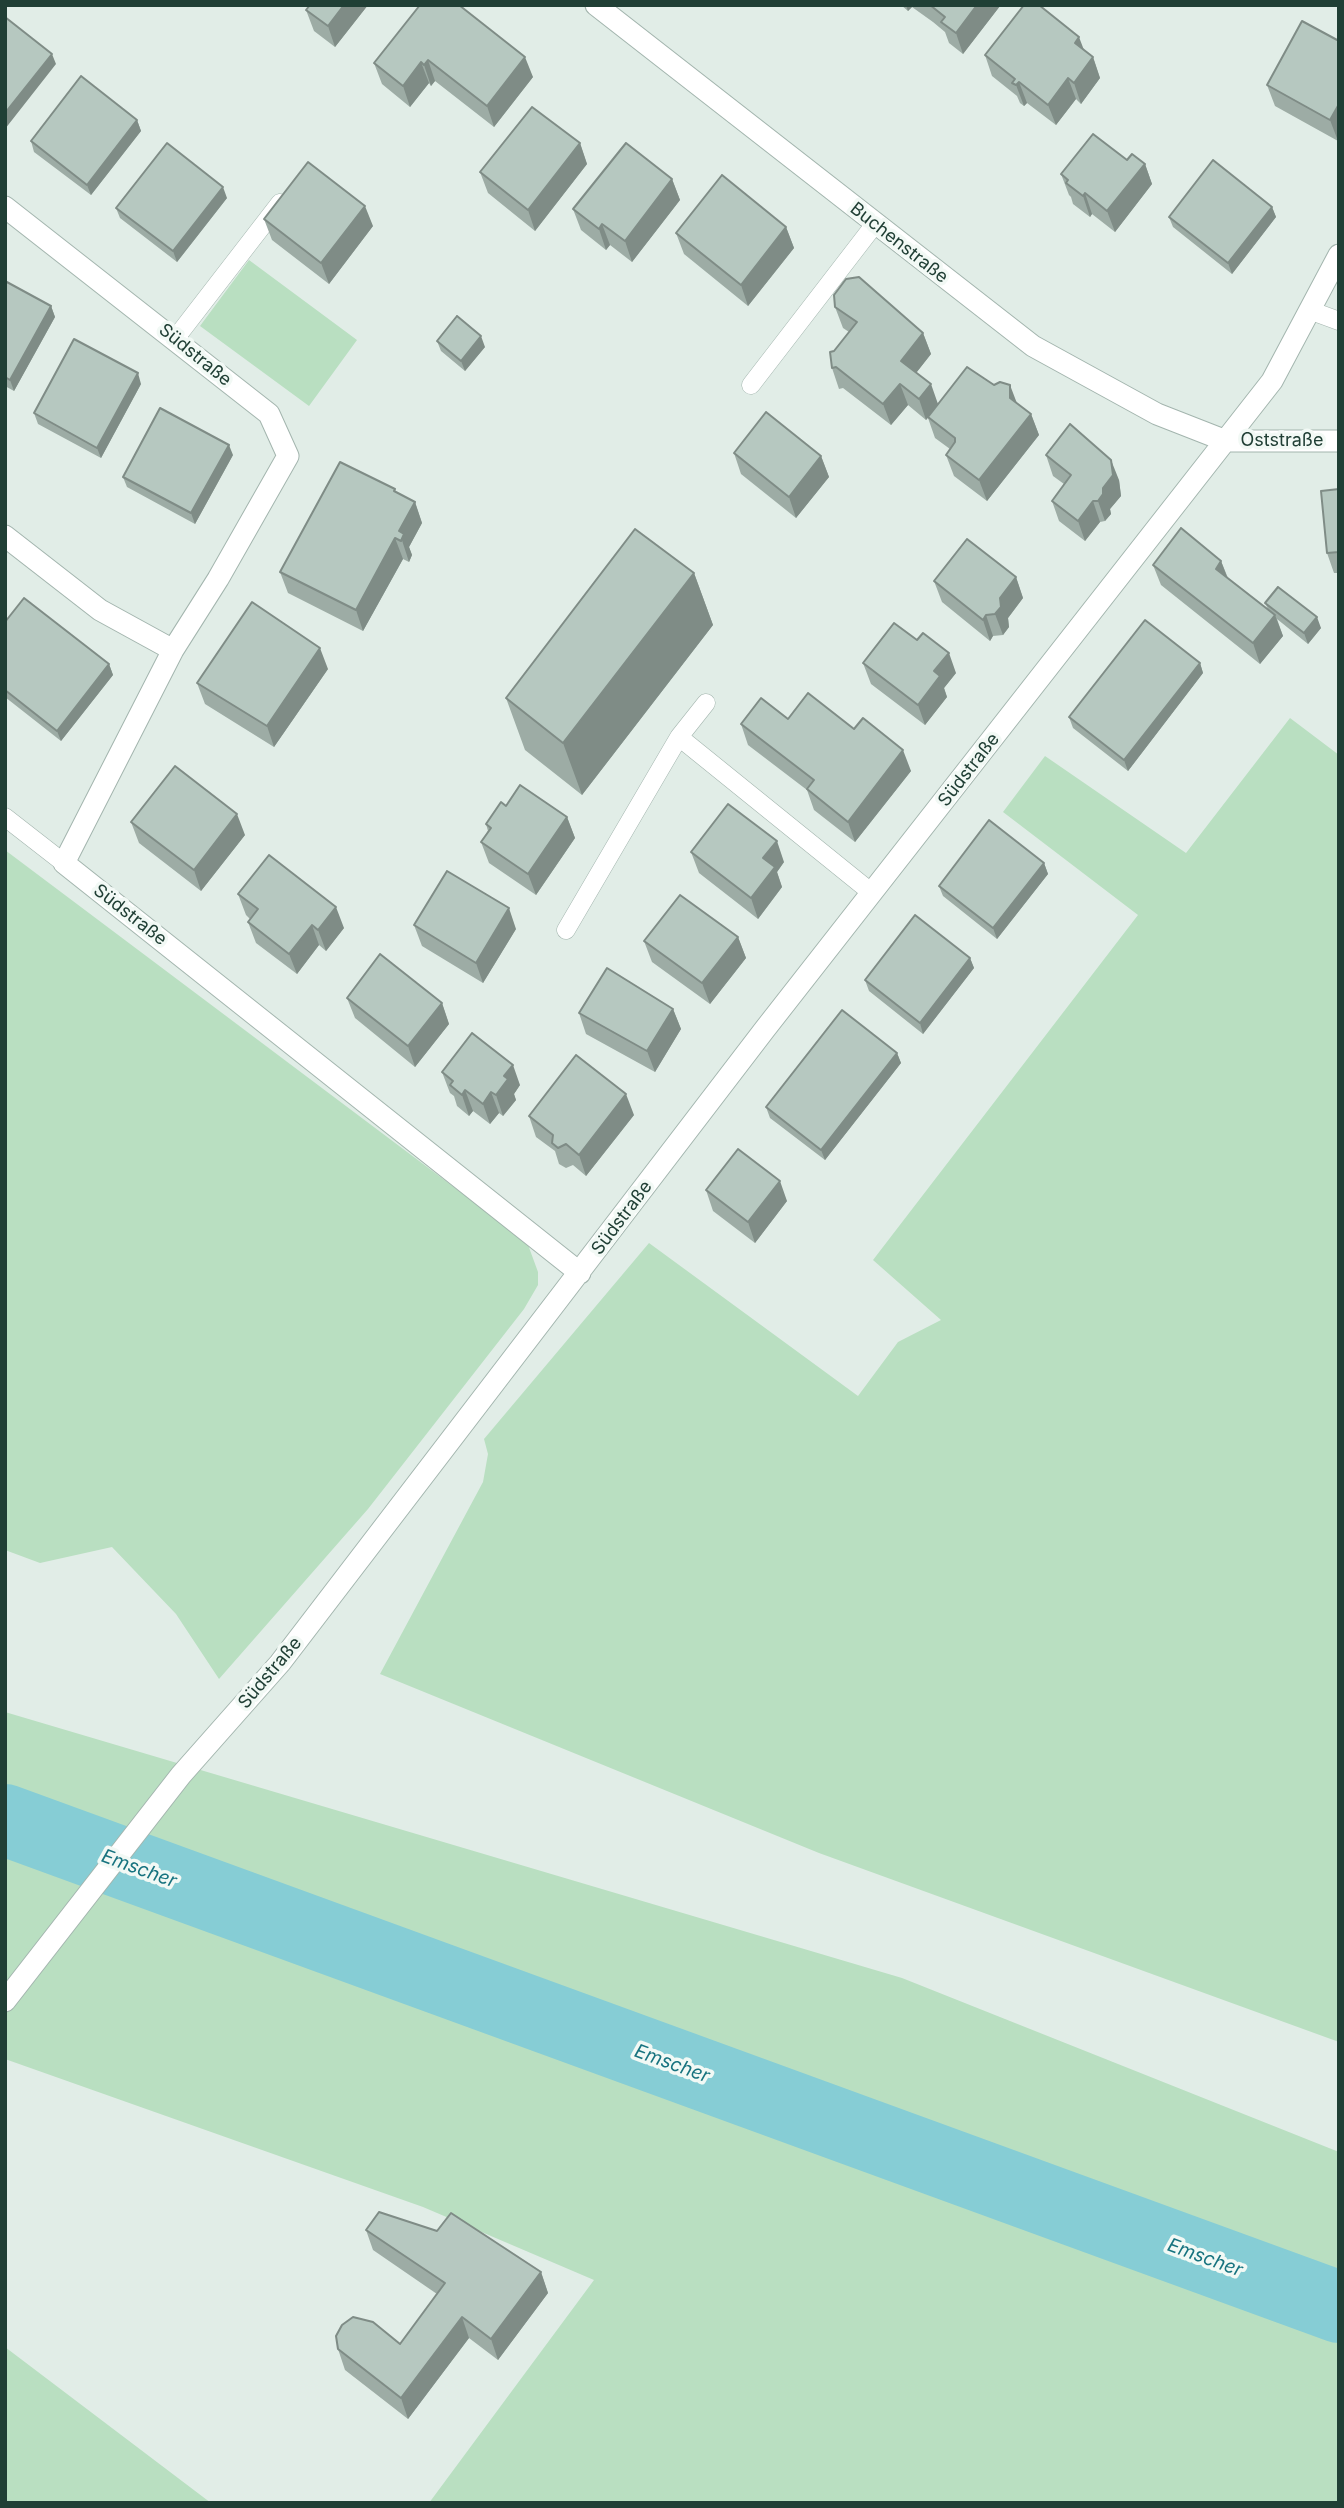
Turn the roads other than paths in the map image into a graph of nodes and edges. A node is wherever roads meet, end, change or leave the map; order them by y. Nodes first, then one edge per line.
1 (596, 5) edge
2 (290, 190) edge
3 (5, 207) edge
4 (875, 224) junction
5 (1339, 255) edge
6 (1309, 310) junction
7 (1339, 321) edge
8 (175, 339) junction
9 (751, 385) dead end
10 (1226, 441) junction
11 (1339, 441) edge
12 (5, 536) edge
13 (173, 650) junction
14 (706, 703) dead end
15 (679, 737) junction
16 (5, 817) edge
17 (64, 863) junction
18 (872, 893) junction
19 (566, 930) dead end
20 (580, 1273) junction
21 (5, 2001) edge

1 - 4 street, Buchenstraße
2 - 8 lane
3 - 8 street, Südstraße
4 - 9 lane
4 - 10 street, Buchenstraße
5 - 6 street, Südstraße
6 - 7 lane
6 - 10 street, Südstraße
8 - 13 street, Südstraße
10 - 11 street, Oststraße
10 - 18 street, Südstraße
12 - 13 street
13 - 17 street, Südstraße
14 - 15 lane
15 - 18 lane
15 - 19 lane
16 - 17 lane
17 - 20 street, Südstraße
18 - 20 street, Südstraße
20 - 21 street, Südstraße

